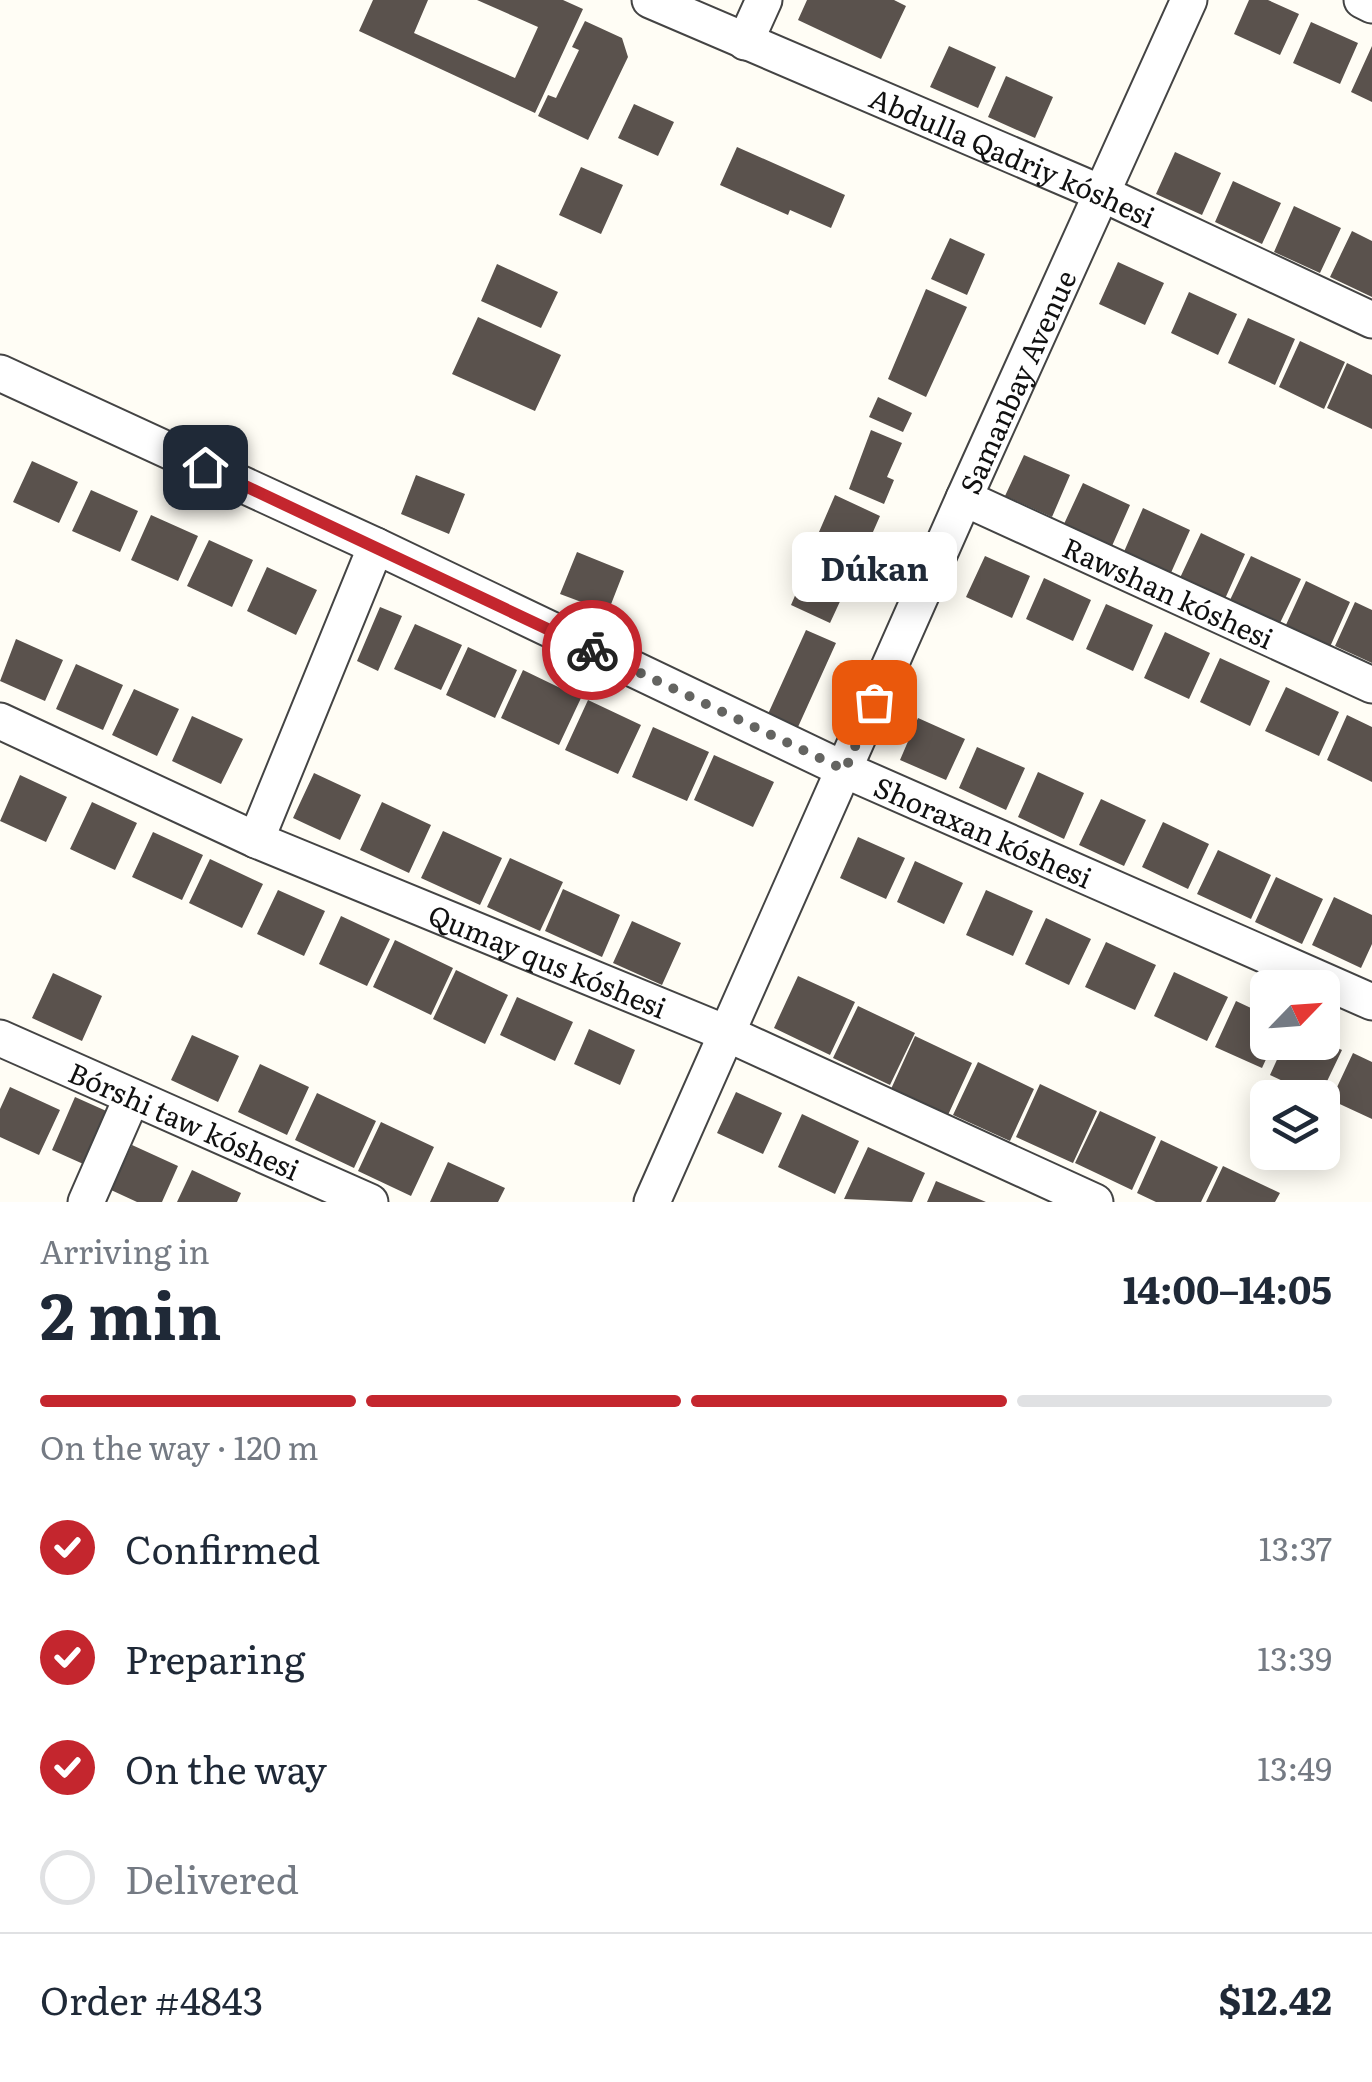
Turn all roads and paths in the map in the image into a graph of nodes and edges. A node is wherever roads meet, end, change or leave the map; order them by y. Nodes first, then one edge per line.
1 (650, 0) edge
2 (764, 0) edge
3 (1189, 0) edge
4 (1362, 0) edge
5 (1372, 5) edge
6 (745, 42) junction
7 (1102, 194) junction
8 (1372, 320) edge
9 (0, 372) edge
10 (964, 498) junction
11 (376, 546) junction
12 (1372, 686) edge
13 (0, 721) edge
14 (845, 770) junction
15 (256, 840) junction
16 (1372, 1002) edge
17 (728, 1034) junction
18 (0, 1038) edge
19 (132, 1097) junction
20 (86, 1202) edge
21 (370, 1202) edge
22 (652, 1202) edge
23 (1095, 1202) edge

1 - 6 street, Abdulla Qadriy kóshesi
2 - 6 street
3 - 7 street, Samanbay Avenue
4 - 5 street
6 - 7 street, Abdulla Qadriy kóshesi
7 - 8 street, Abdulla Qadriy kóshesi
7 - 10 street, Samanbay Avenue
9 - 11 street, Shoraxan kóshesi
10 - 12 street, Rawshan kóshesi
10 - 14 street, Samanbay Avenue
11 - 14 street, Shoraxan kóshesi
11 - 15 street
13 - 15 street, Qumay qus kóshesi
14 - 16 street, Shoraxan kóshesi
14 - 17 street, Samanbay Avenue
15 - 17 street, Qumay qus kóshesi
17 - 22 street, Samanbay Avenue
17 - 23 street, Qumay qus kóshesi
18 - 19 street, Bórshi taw kóshesi
19 - 20 street
19 - 21 street, Bórshi taw kóshesi

